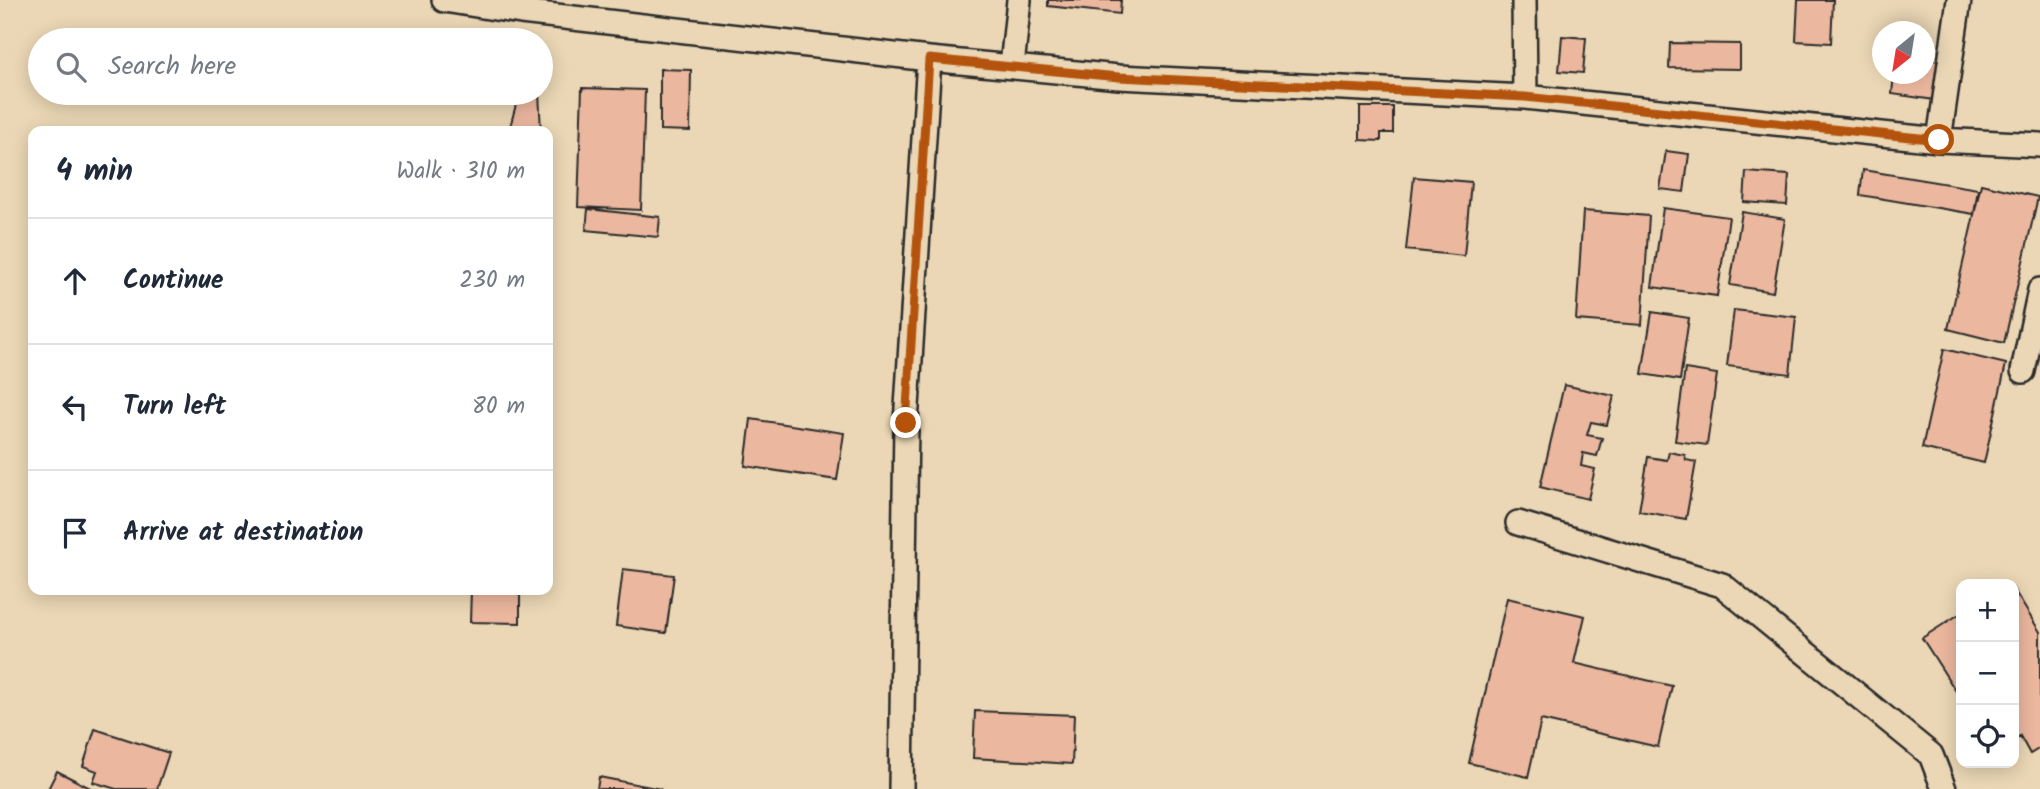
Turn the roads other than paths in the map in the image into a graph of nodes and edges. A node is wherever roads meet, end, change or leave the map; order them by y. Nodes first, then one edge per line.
1 (444, 0) edge
2 (1019, 0) edge
3 (1524, 0) edge
4 (1959, 0) edge
5 (522, 6) edge
6 (929, 59) junction
7 (1012, 65) junction
8 (1525, 97) junction
9 (1939, 140) junction
10 (2040, 145) edge
11 (2040, 290) edge
12 (2023, 371) dead end
13 (1518, 523) dead end
14 (901, 789) edge
15 (1944, 789) edge

1 - 5 street
2 - 7 street
3 - 8 street
4 - 9 street
5 - 6 street
6 - 7 street
6 - 14 street
7 - 8 street
8 - 9 street
9 - 10 street
11 - 12 street
13 - 15 street

